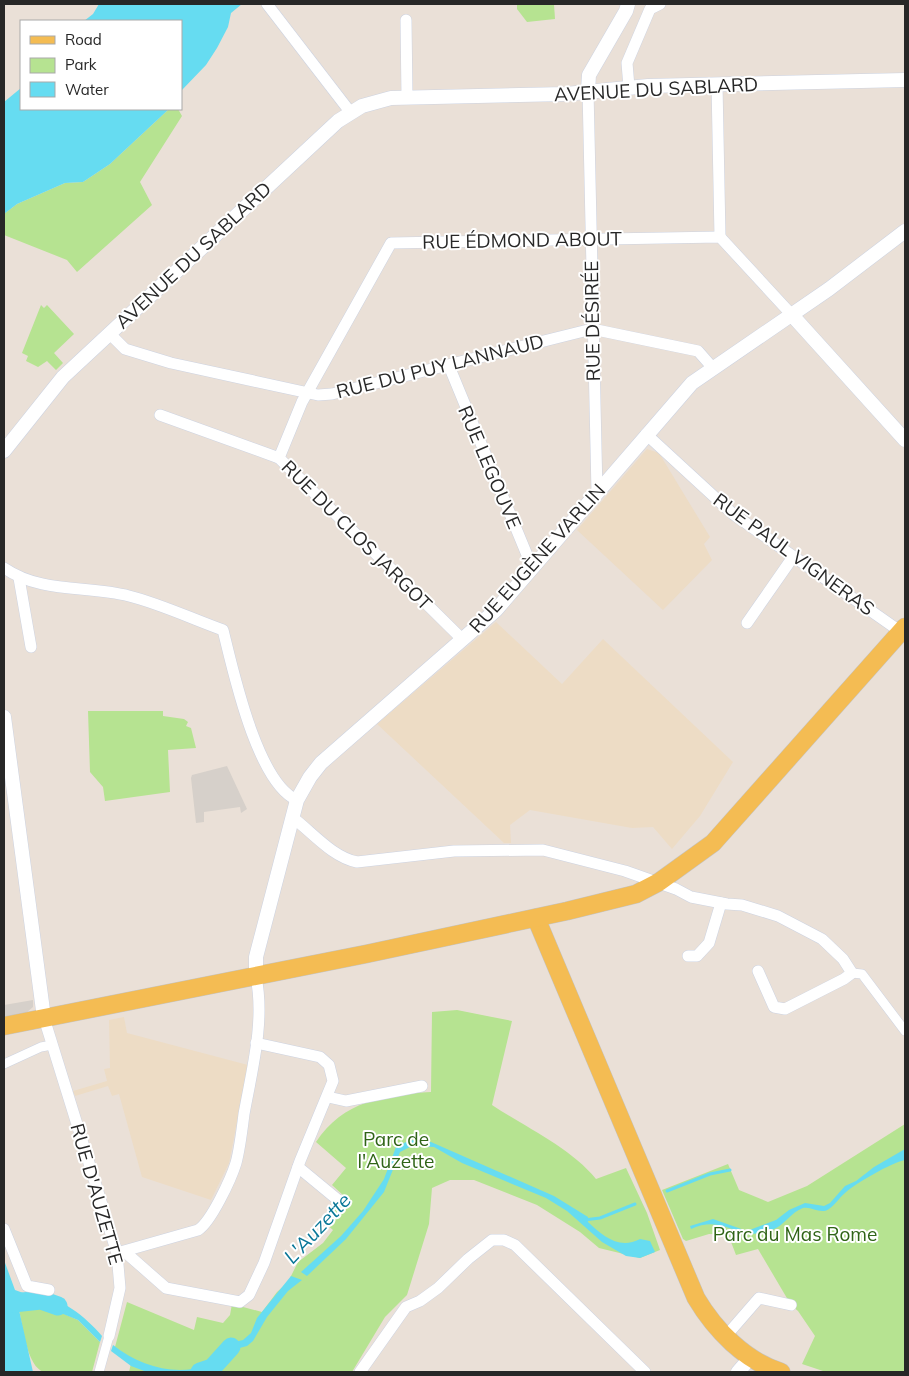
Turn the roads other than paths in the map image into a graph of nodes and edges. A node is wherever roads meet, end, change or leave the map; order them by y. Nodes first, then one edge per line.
1 (267, 4) edge
2 (628, 4) edge
3 (660, 4) edge
4 (406, 20) dead end
5 (905, 80) edge
6 (717, 84) junction
7 (629, 87) junction
8 (588, 90) junction
9 (407, 97) junction
10 (351, 113) junction
11 (905, 231) edge
12 (720, 237) junction
13 (590, 239) junction
14 (791, 314) junction
15 (592, 329) junction
16 (109, 333) junction
17 (449, 366) junction
18 (712, 367) junction
19 (307, 393) junction
20 (160, 415) dead end
21 (646, 434) junction
22 (905, 440) edge
23 (4, 451) edge
24 (279, 458) junction
25 (597, 492) junction
26 (793, 558) junction
27 (532, 567) junction
28 (4, 568) edge
29 (18, 578) junction
30 (747, 624) dead end
31 (903, 629) edge
32 (463, 640) junction
33 (30, 648) dead end
34 (4, 717) edge
35 (297, 800) junction
36 (292, 817) junction
37 (659, 882) junction
38 (721, 903) junction
39 (536, 918) junction
40 (688, 956) dead end
41 (758, 970) dead end
42 (852, 972) junction
43 (256, 977) junction
44 (44, 1018) junction
45 (4, 1026) edge
46 (905, 1031) edge
47 (256, 1043) junction
48 (52, 1045) junction
49 (4, 1064) edge
50 (422, 1086) dead end
51 (328, 1097) junction
52 (298, 1167) junction
53 (338, 1200) dead end
54 (4, 1229) edge
55 (121, 1253) junction
56 (49, 1290) dead end
57 (791, 1305) dead end
58 (109, 1336) joint
59 (726, 1336) junction
60 (751, 1357) junction
61 (99, 1372) edge
62 (360, 1372) edge
63 (645, 1372) edge
64 (738, 1372) edge
65 (781, 1372) edge

1 - 10 street
2 - 8 street
3 - 7 street
4 - 9 street
5 - 6 street, AVENUE DU SABLARD
6 - 7 street, AVENUE DU SABLARD
6 - 12 street
7 - 8 street, AVENUE DU SABLARD
8 - 9 street, AVENUE DU SABLARD
8 - 13 street, RUE DÉSIRÉE
9 - 10 street, AVENUE DU SABLARD
10 - 16 street, AVENUE DU SABLARD
11 - 14 street, RUE EUGÈNE VARLIN
12 - 13 street, RUE ÉDMOND ABOUT
12 - 14 street
13 - 15 street, RUE DÉSIRÉE
13 - 19 street, RUE ÉDMOND ABOUT
14 - 18 street, RUE EUGÈNE VARLIN
14 - 22 street
15 - 17 street, RUE DU PUY LANNAUD
15 - 18 street, RUE DU PUY LANNAUD
15 - 25 street, RUE DÉSIRÉE
16 - 19 street, RUE DU PUY LANNAUD
16 - 23 street, AVENUE DU SABLARD
17 - 19 street, RUE DU PUY LANNAUD
17 - 27 street, RUE LEGOUVE
18 - 21 street, RUE EUGÈNE VARLIN
19 - 24 street, RUE DU CLOS JARGOT
20 - 24 street
21 - 25 street, RUE EUGÈNE VARLIN
21 - 26 street, RUE PAUL VIGNERAS
24 - 32 street, RUE DU CLOS JARGOT
25 - 27 street, RUE EUGÈNE VARLIN
26 - 30 street
26 - 31 street, RUE PAUL VIGNERAS
27 - 32 street, RUE EUGÈNE VARLIN
28 - 29 street
29 - 33 street
29 - 35 street
31 - 37 main road
32 - 35 street, RUE EUGÈNE VARLIN
34 - 44 street
35 - 36 street, RUE EUGÈNE VARLIN
36 - 37 street
36 - 43 street, RUE EUGÈNE VARLIN
37 - 38 street
37 - 39 main road
38 - 40 street
38 - 42 street
39 - 43 main road
39 - 59 main road
41 - 42 street
42 - 46 street
43 - 44 main road
43 - 47 street
44 - 45 main road
44 - 48 street, RUE D'AUZETTE
47 - 51 street
47 - 55 street
48 - 49 street
48 - 55 street, RUE D'AUZETTE
50 - 51 street
51 - 52 street
52 - 53 street
52 - 55 street
54 - 56 street
55 - 58 street, RUE D'AUZETTE
57 - 59 street
58 - 61 street, RUE D'AUZETTE
59 - 60 main road
60 - 64 street
60 - 65 main road
62 - 63 street

